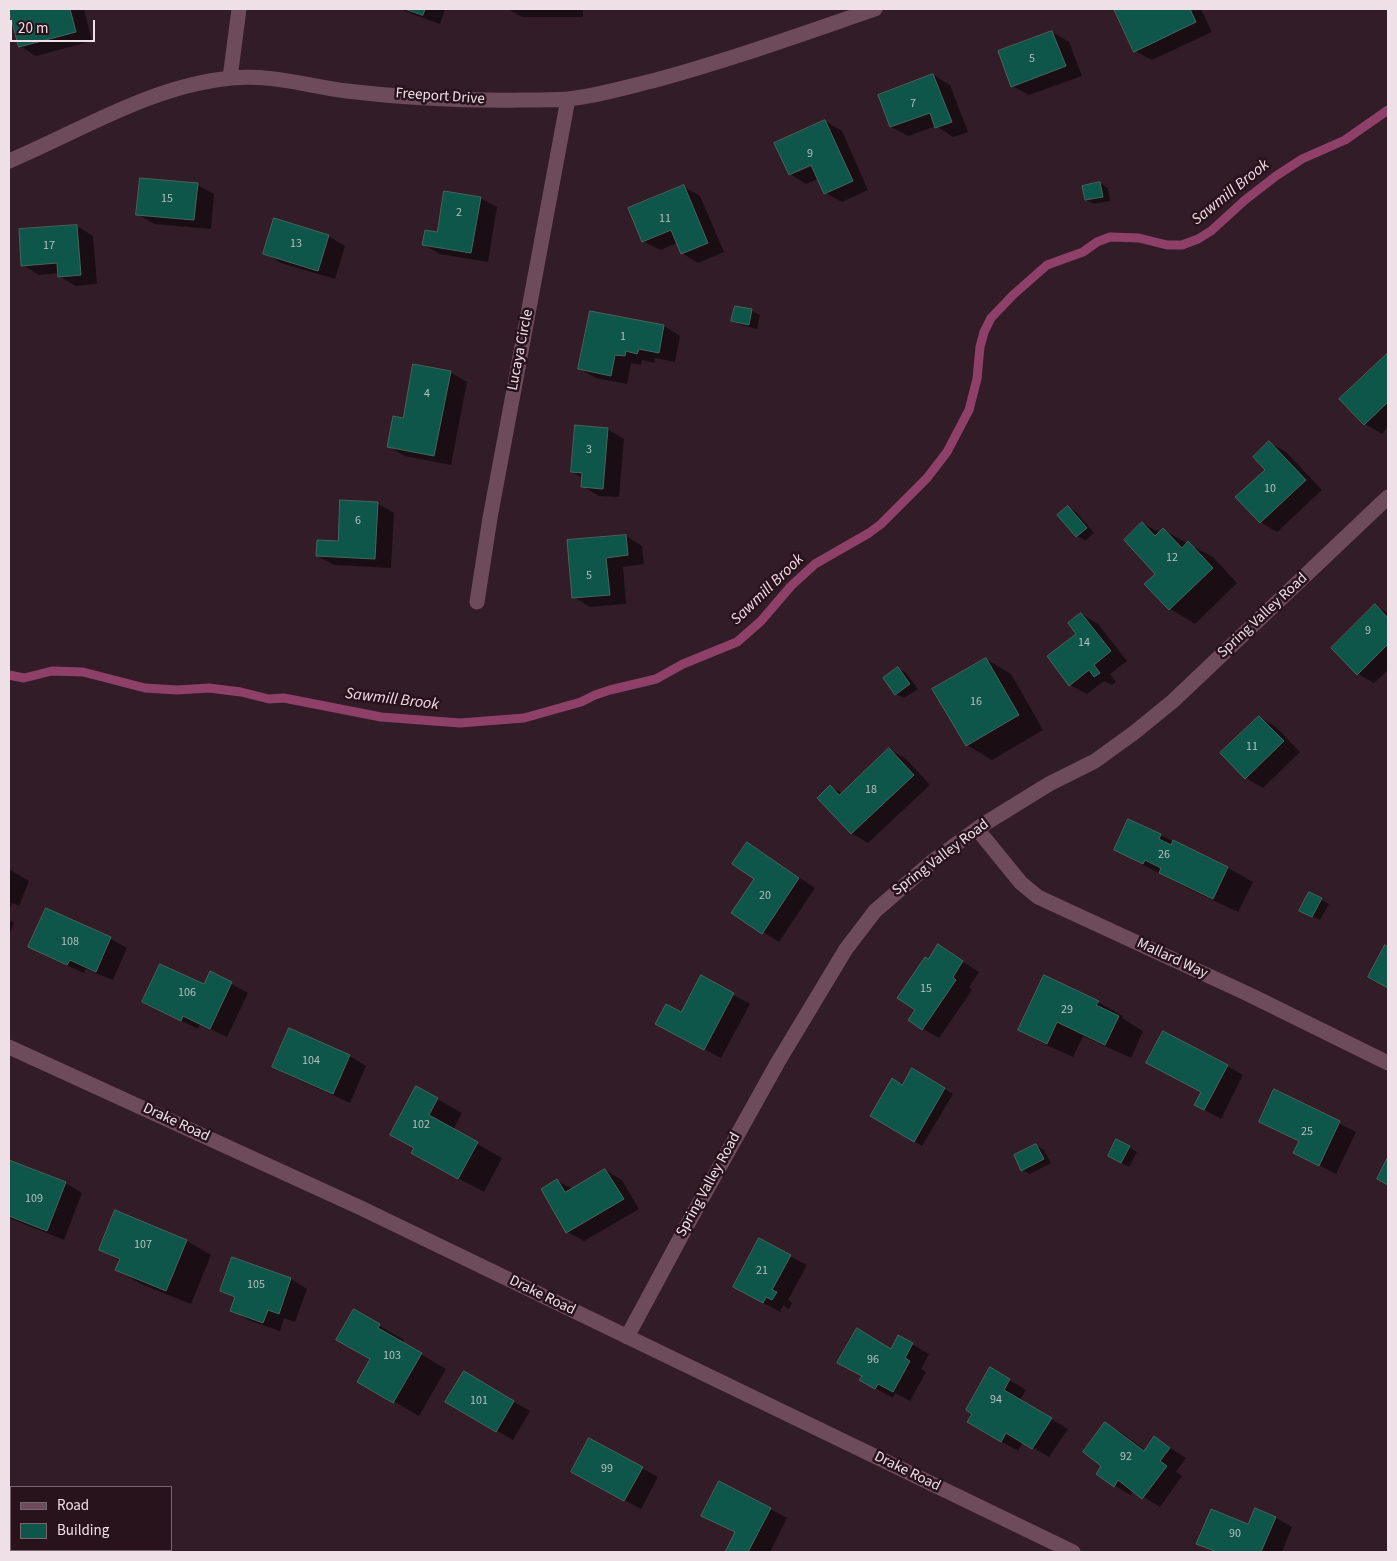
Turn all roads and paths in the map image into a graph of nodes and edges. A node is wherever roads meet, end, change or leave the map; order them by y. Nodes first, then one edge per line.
1 (239, 9) edge
2 (874, 9) edge
3 (230, 78) junction
4 (568, 99) junction
5 (9, 161) edge
6 (1388, 497) edge
7 (477, 602) dead end
8 (978, 829) junction
9 (9, 1046) edge
10 (1388, 1063) edge
11 (627, 1337) junction
12 (1073, 1552) edge

1 - 3 street
2 - 4 street, Freeport Drive
3 - 4 street, Freeport Drive
3 - 5 street, Freeport Drive
4 - 7 street, Lucaya Circle
6 - 8 street, Spring Valley Road
8 - 10 street, Mallard Way
8 - 11 street, Spring Valley Road
9 - 11 street, Drake Road
11 - 12 street, Drake Road

